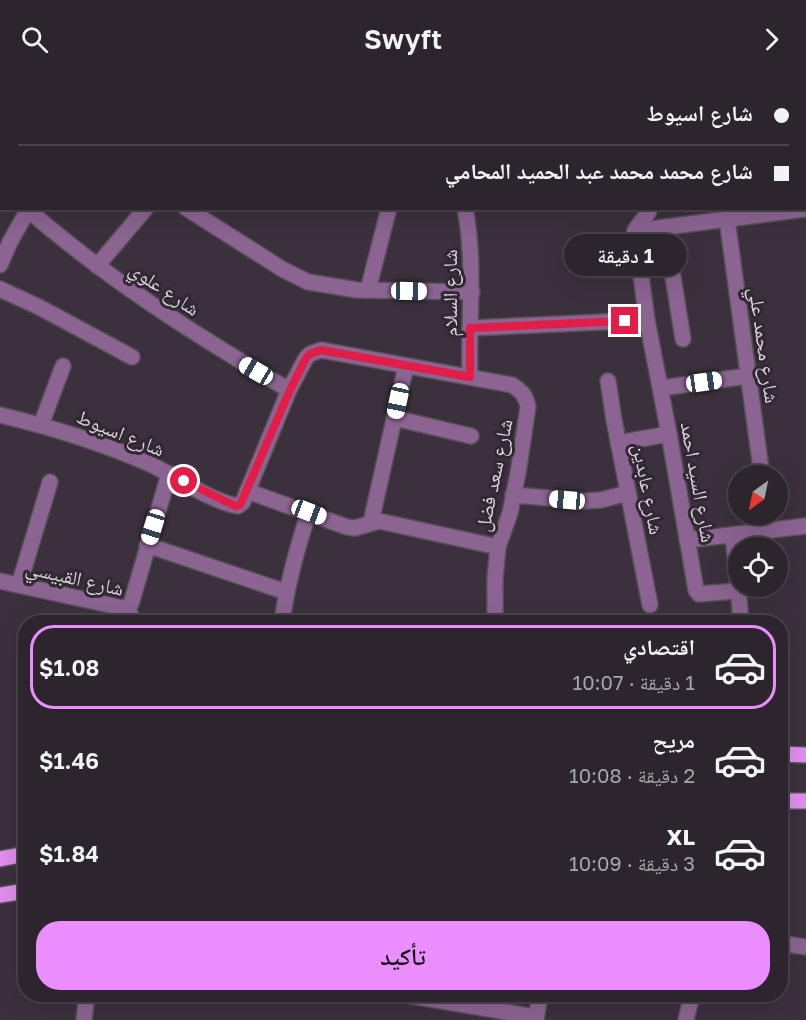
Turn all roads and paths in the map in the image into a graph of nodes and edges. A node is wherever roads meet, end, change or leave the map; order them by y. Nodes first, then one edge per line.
1 (27, 210) edge
2 (29, 210) edge
3 (144, 210) edge
4 (189, 210) edge
5 (388, 210) edge
6 (465, 210) edge
7 (649, 210) edge
8 (798, 210) edge
9 (727, 219) junction
10 (665, 227) junction
11 (635, 231) junction
12 (0, 265) edge
13 (97, 266) junction
14 (0, 289) edge
15 (368, 290) junction
16 (472, 292) junction
17 (647, 320) junction
18 (470, 328) junction
19 (683, 339) dead end
20 (132, 357) dead end
21 (63, 366) dead end
22 (406, 366) junction
23 (748, 376) junction
24 (470, 377) junction
25 (608, 381) dead end
26 (661, 388) junction
27 (290, 390) junction
28 (0, 415) edge
29 (394, 418) junction
30 (40, 425) junction
31 (669, 434) junction
32 (471, 436) dead end
33 (618, 443) junction
34 (760, 465) edge
35 (169, 474) junction
36 (50, 482) dead end
37 (247, 490) junction
38 (628, 493) junction
39 (513, 495) junction
40 (309, 512) junction
41 (371, 522) junction
42 (768, 525) edge
43 (806, 526) edge
44 (769, 531) junction
45 (733, 535) joint
46 (687, 540) junction
47 (147, 545) junction
48 (498, 547) junction
49 (0, 581) edge
50 (20, 585) junction
51 (728, 590) edge
52 (286, 592) junction
53 (739, 597) edge
54 (650, 605) dead end
55 (127, 607) junction
56 (131, 615) edge
57 (283, 615) edge
58 (495, 615) edge
59 (740, 615) edge
60 (788, 754) edge
61 (806, 755) edge
62 (788, 801) edge
63 (806, 801) edge
64 (18, 856) edge
65 (0, 859) edge
66 (18, 892) edge
67 (0, 895) edge
68 (788, 944) edge
69 (806, 947) edge
70 (86, 1002) edge
71 (445, 1002) edge
72 (539, 1002) edge
73 (690, 1002) edge
74 (536, 1018) edge
75 (84, 1020) edge
76 (686, 1020) edge

1 - 12 street
2 - 13 street, شارع علوي
3 - 13 street
4 - 15 street
5 - 15 street
6 - 16 street, شارع السلام
7 - 11 street
8 - 9 street
9 - 10 street
9 - 23 street, شارع محمد علي
10 - 11 street
10 - 19 street
11 - 17 street, شارع السيد احمد
13 - 27 street, شارع علوي
14 - 20 street
15 - 16 street
16 - 18 street, شارع السلام
17 - 18 street
17 - 26 street, شارع السيد احمد
18 - 24 street, شارع السلام
21 - 30 street
22 - 24 street
22 - 27 street
22 - 29 street
23 - 26 street
23 - 34 street, شارع محمد علي
24 - 39 street, شارع سعد فضل
25 - 33 street, شارع عابدين
26 - 31 street, شارع السيد احمد
27 - 37 street
28 - 30 street, شارع اسيوط
29 - 32 street
29 - 41 street
30 - 35 street, شارع اسيوط
31 - 33 street
31 - 46 street, شارع السيد احمد
33 - 38 street, شارع عابدين
35 - 37 street, شارع اسيوط
35 - 47 street
36 - 50 street
37 - 40 street
38 - 39 street
38 - 54 street, شارع عابدين
39 - 48 street, شارع سعد فضل
40 - 41 street
40 - 52 street
41 - 48 street
42 - 44 street
43 - 44 street
44 - 45 street
45 - 46 street
46 - 51 street, شارع السيد احمد
47 - 52 street
47 - 55 street
48 - 58 street, شارع سعد فضل
49 - 50 street, شارع القبيسي
50 - 55 street, شارع القبيسي
52 - 57 street
53 - 59 street
55 - 56 street, شارع القبيسي
60 - 61 main road
62 - 63 main road
64 - 65 main road
66 - 67 main road
68 - 69 street
70 - 75 street
71 - 74 street
72 - 74 street
73 - 76 street

